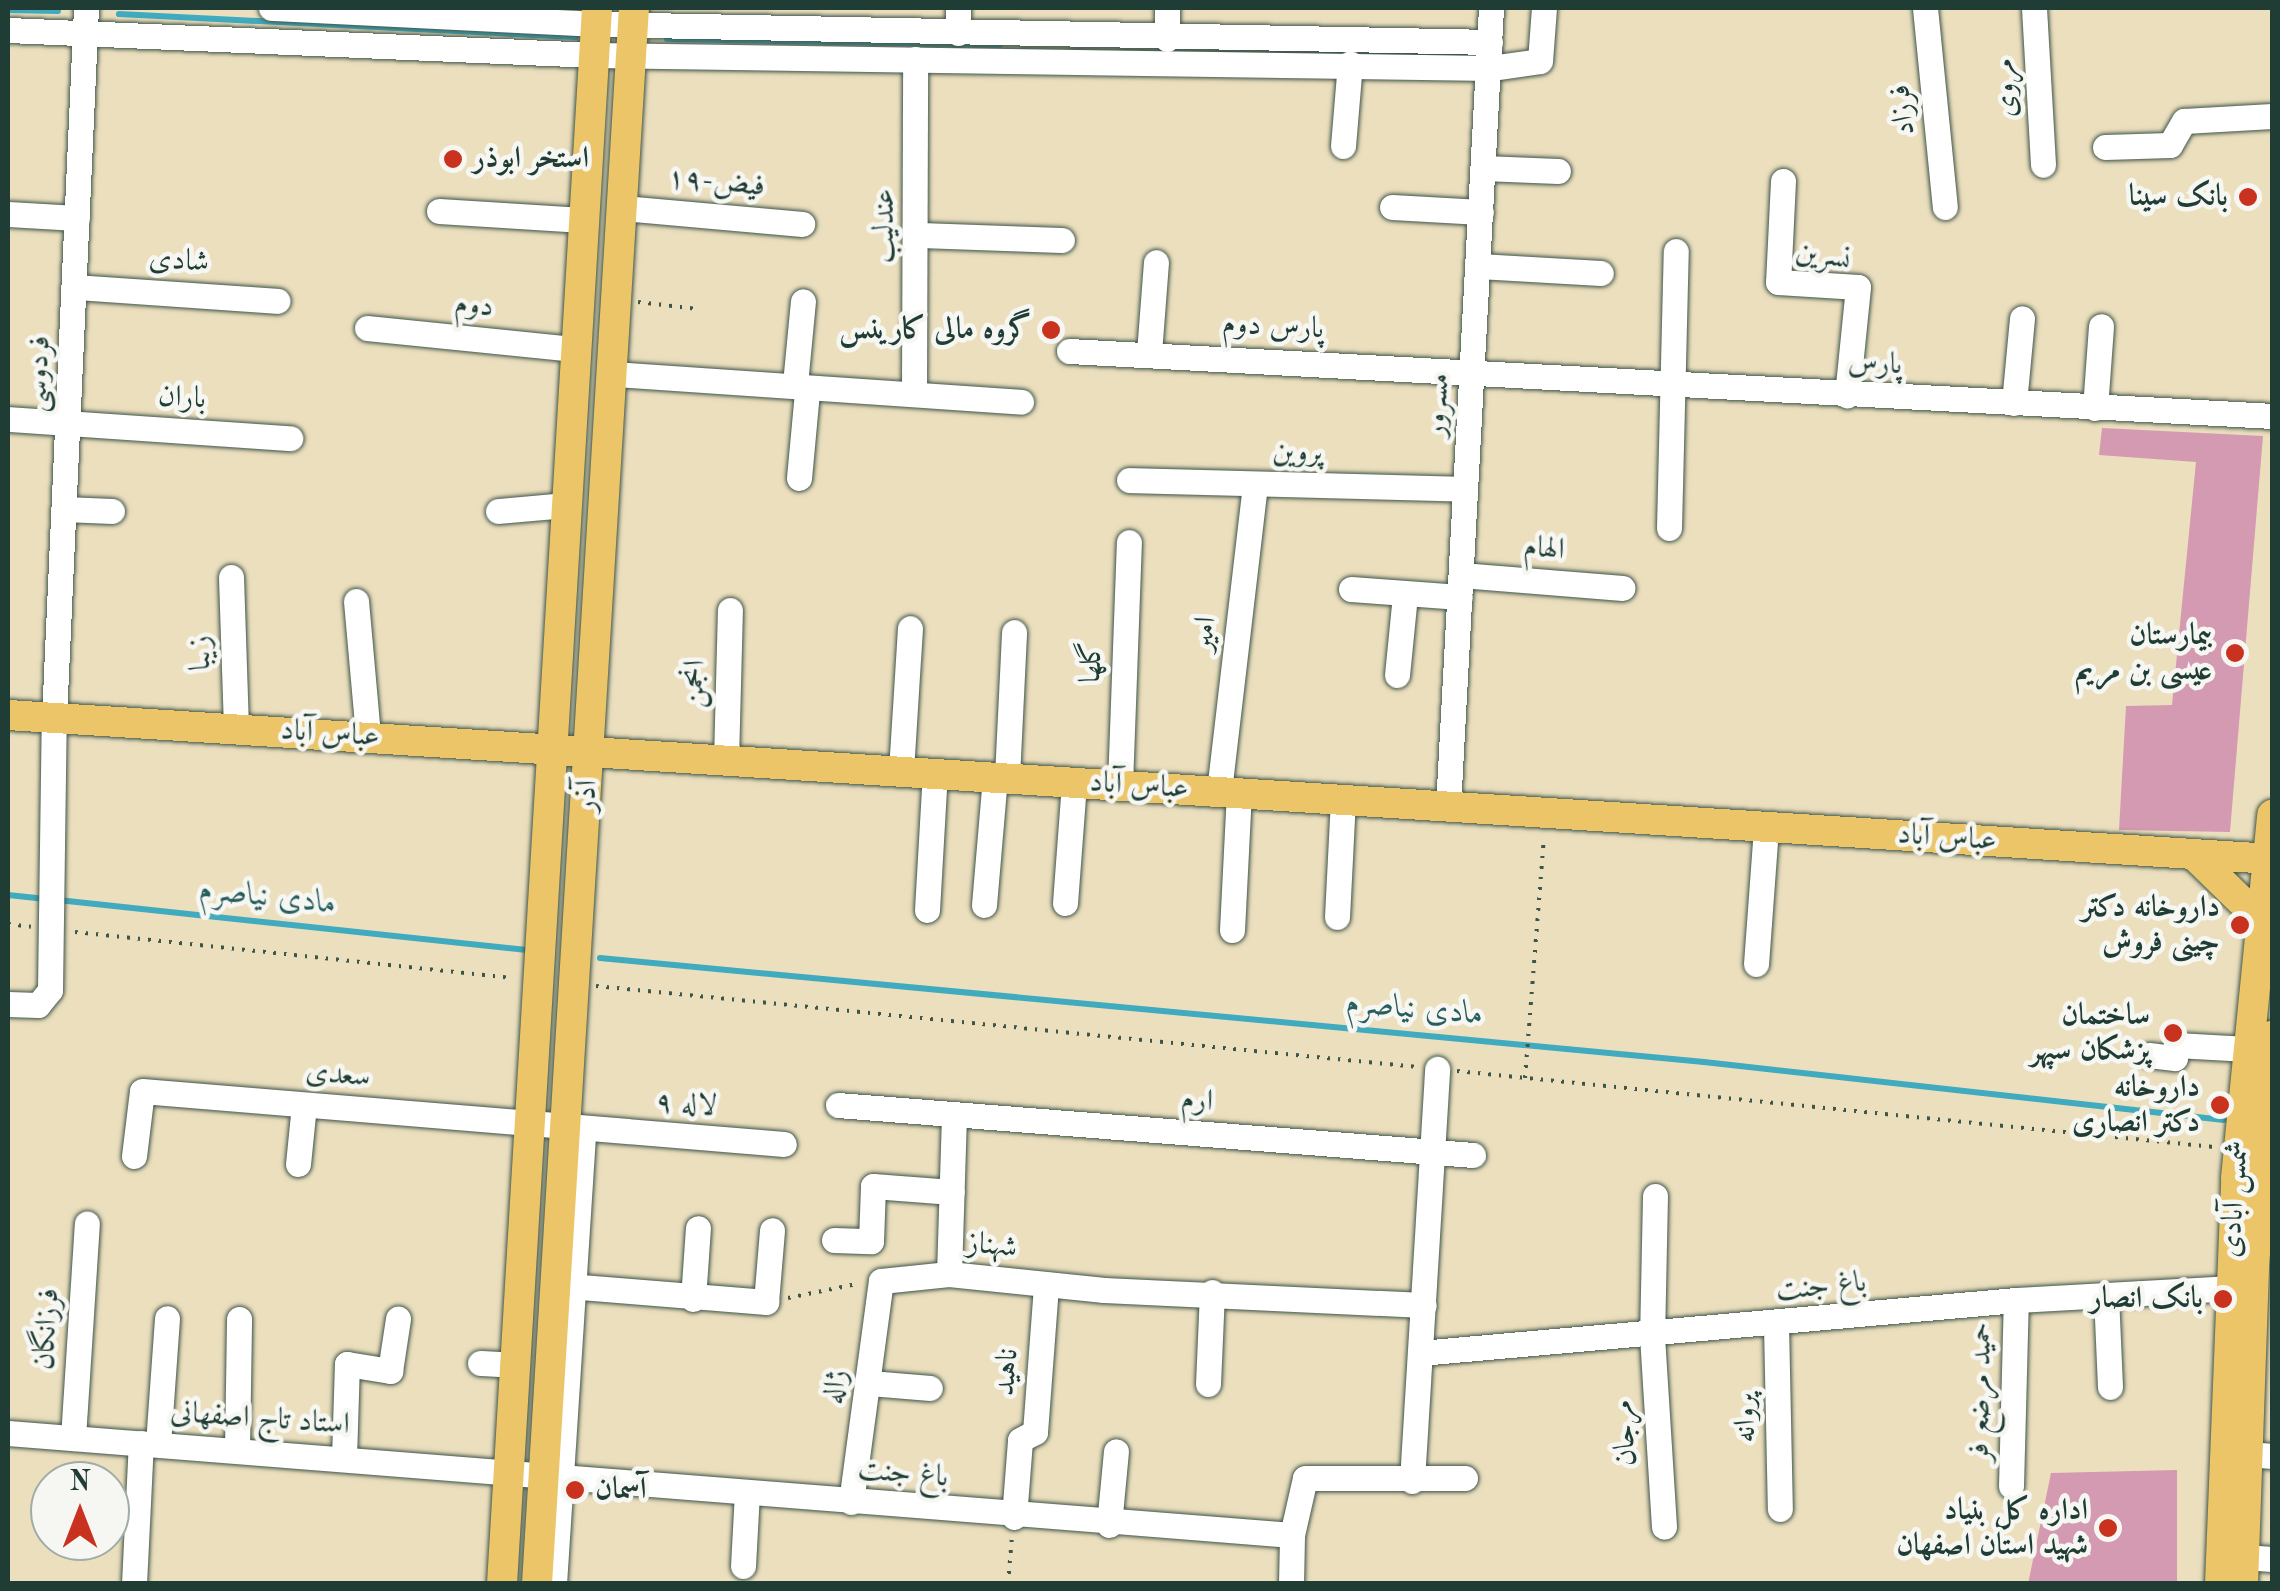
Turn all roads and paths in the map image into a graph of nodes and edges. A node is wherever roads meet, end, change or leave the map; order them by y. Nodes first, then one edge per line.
1 (272, 8) edge
2 (1167, 8) edge
3 (1491, 8) edge
4 (1544, 8) edge
5 (1925, 8) edge
6 (2034, 8) edge
7 (322, 9) edge
8 (86, 20) edge
9 (958, 20) edge
10 (596, 29) edge
11 (640, 29) edge
12 (8, 30) edge
13 (1167, 39) junction
14 (1490, 55) junction
15 (915, 59) junction
16 (1350, 63) junction
17 (2272, 116) edge
18 (1342, 146) dead end
19 (2105, 147) dead end
20 (2043, 165) dead end
21 (1483, 168) junction
22 (1558, 171) dead end
23 (1783, 181) dead end
24 (1392, 207) dead end
25 (1945, 207) dead end
26 (629, 208) junction
27 (439, 211) dead end
28 (1481, 212) junction
29 (8, 214) edge
30 (77, 218) junction
31 (583, 220) junction
32 (802, 224) dead end
33 (918, 235) junction
34 (1062, 240) dead end
35 (1676, 251) dead end
36 (1156, 262) dead end
37 (1478, 266) junction
38 (1601, 273) dead end
39 (75, 287) junction
40 (278, 301) dead end
41 (629, 301) junction
42 (803, 301) dead end
43 (698, 309) dead end
44 (2022, 318) dead end
45 (2101, 326) dead end
46 (367, 328) dead end
47 (575, 348) junction
48 (1068, 351) dead end
49 (1149, 353) junction
50 (1474, 370) junction
51 (619, 374) junction
52 (801, 387) junction
53 (1672, 388) junction
54 (914, 392) junction
55 (1847, 395) junction
56 (1021, 402) dead end
57 (2014, 403) junction
58 (2095, 408) junction
59 (2272, 416) edge
60 (8, 419) edge
61 (69, 423) junction
62 (290, 438) dead end
63 (800, 478) dead end
64 (1128, 480) dead end
65 (1254, 485) junction
66 (1464, 490) junction
67 (565, 505) junction
68 (64, 509) junction
69 (112, 511) dead end
70 (498, 511) dead end
71 (1669, 528) dead end
72 (1128, 542) dead end
73 (231, 576) dead end
74 (1460, 586) junction
75 (1622, 588) dead end
76 (1352, 589) dead end
77 (1405, 595) junction
78 (356, 601) dead end
79 (730, 610) dead end
80 (910, 628) dead end
81 (1014, 632) dead end
82 (1397, 676) dead end
83 (8, 715) edge
84 (54, 718) junction
85 (236, 728) junction
86 (368, 736) junction
87 (550, 748) junction
88 (590, 751) junction
89 (726, 760) junction
90 (900, 771) junction
91 (936, 773) junction
92 (1001, 777) junction
93 (1074, 782) junction
94 (1120, 784) junction
95 (1229, 792) junction
96 (1344, 800) junction
97 (1448, 808) junction
98 (1546, 812) junction
99 (2272, 815) edge
100 (1766, 827) junction
101 (2193, 854) junction
102 (2271, 859) edge
103 (1065, 903) dead end
104 (984, 905) dead end
105 (928, 910) dead end
106 (1336, 916) dead end
107 (2262, 920) junction
108 (8, 924) edge
109 (50, 930) junction
110 (1232, 930) dead end
111 (1756, 964) dead end
112 (538, 981) junction
113 (577, 984) junction
114 (8, 1004) edge
115 (2260, 1043) edge
116 (2149, 1055) dead end
117 (1437, 1069) junction
118 (1524, 1078) junction
119 (304, 1104) junction
120 (838, 1104) dead end
121 (954, 1114) junction
122 (528, 1126) junction
123 (574, 1130) junction
124 (784, 1144) dead end
125 (2238, 1150) junction
126 (1434, 1154) junction
127 (1472, 1155) dead end
128 (134, 1156) dead end
129 (298, 1164) dead end
130 (952, 1192) junction
131 (1655, 1196) dead end
132 (87, 1224) dead end
133 (698, 1228) dead end
134 (772, 1230) dead end
135 (834, 1240) dead end
136 (2263, 1268) edge
137 (949, 1274) junction
138 (882, 1281) junction
139 (1046, 1284) junction
140 (564, 1286) junction
141 (2229, 1288) junction
142 (1212, 1292) junction
143 (2106, 1295) junction
144 (693, 1300) junction
145 (2016, 1300) junction
146 (766, 1302) junction
147 (1424, 1305) junction
148 (167, 1318) dead end
149 (239, 1319) dead end
150 (398, 1319) dead end
151 (1776, 1324) junction
152 (1652, 1336) junction
153 (1420, 1354) junction
154 (480, 1363) dead end
155 (514, 1365) junction
156 (870, 1383) junction
157 (1208, 1384) dead end
158 (2110, 1387) dead end
159 (930, 1388) dead end
160 (8, 1433) edge
161 (73, 1438) junction
162 (150, 1444) junction
163 (237, 1450) junction
164 (1116, 1451) dead end
165 (2249, 1455) edge
166 (344, 1458) junction
167 (508, 1471) junction
168 (553, 1473) junction
169 (1465, 1478) dead end
170 (1412, 1481) junction
171 (2011, 1486) dead end
172 (747, 1492) junction
173 (851, 1502) junction
174 (1780, 1510) dead end
175 (1014, 1516) junction
176 (1109, 1525) junction
177 (1664, 1527) dead end
178 (1292, 1535) junction
179 (743, 1566) dead end
180 (2253, 1566) edge
181 (134, 1584) edge
182 (502, 1584) edge
183 (537, 1584) edge
184 (554, 1584) edge
185 (1008, 1584) edge
186 (1291, 1584) edge
187 (2220, 1584) edge

1 - 7 street
2 - 13 street
3 - 14 street, مسرور
4 - 14 street
5 - 25 street, فرزاد
6 - 20 street, مروی
7 - 10 street
8 - 10 street
8 - 12 street
8 - 30 street, فردوسی
9 - 11 street
9 - 13 street
10 - 11 street
10 - 31 main road, آذر
11 - 15 street
11 - 26 main road, آذر
13 - 14 street
14 - 16 street
14 - 21 street, مسرور
15 - 16 street
15 - 33 street, عندلیب
16 - 18 street
17 - 19 street
21 - 22 street
21 - 28 street, مسرور
23 - 55 street, نسرین
24 - 28 street
26 - 32 street, ۱۹-فیض
26 - 41 street, آذر
26 - 51 main road, آذر
27 - 31 street
28 - 37 street, مسرور
29 - 30 street
30 - 39 street, فردوسی
31 - 47 main road, آذر
33 - 34 street
33 - 54 street, عندلیب
35 - 53 street
36 - 49 street
37 - 38 street
37 - 50 street, مسرور
39 - 40 street, شادی
39 - 61 street, فردوسی
41 - 43 path
41 - 51 street, آذر
42 - 52 street
44 - 57 street
45 - 58 street
46 - 47 street, دوم
47 - 67 main road, آذر
48 - 49 street, پارس دوم
49 - 50 street, پارس دوم
50 - 53 street, پارس
50 - 66 street, مسرور
51 - 52 street
51 - 88 main road, آذر
52 - 54 street
52 - 63 street
53 - 55 street, پارس
53 - 71 street
54 - 56 street
55 - 57 street, پارس
57 - 58 street, پارس
58 - 59 street, پارس
60 - 61 street, باران
61 - 62 street, باران
61 - 68 street, فردوسی
64 - 65 street, پروین
65 - 66 street, پروین
65 - 95 street, امیر
66 - 74 street, مسرور
67 - 70 street
67 - 87 main road, آذر
68 - 69 street
68 - 84 street, فردوسی
72 - 94 street, گلها
73 - 85 street, زیبا
74 - 75 street, الهام
74 - 77 street, الهام
74 - 97 street, مسرور
76 - 77 street, الهام
77 - 82 street
78 - 86 street
79 - 89 street, انجمن
80 - 90 street
81 - 92 street
83 - 84 main road, عباس آباد
84 - 85 main road, عباس آباد
84 - 109 street, فردوسی
85 - 86 main road, عباس آباد
86 - 87 main road, عباس آباد
87 - 88 main road, عباس آباد
87 - 112 main road, آذر
88 - 89 main road, عباس آباد
88 - 113 main road, آذر
89 - 90 main road, عباس آباد
90 - 91 main road, عباس آباد
91 - 92 main road, عباس آباد
91 - 105 street
92 - 93 main road, عباس آباد
92 - 104 street
93 - 94 main road, عباس آباد
93 - 103 street
94 - 95 main road, عباس آباد
95 - 96 main road, عباس آباد
95 - 110 street, امیر
96 - 97 main road, عباس آباد
96 - 106 street
97 - 98 main road, عباس آباد
98 - 100 main road, عباس آباد
98 - 118 path
99 - 102 main road, شمس آبادی
100 - 101 main road, عباس آباد
100 - 111 street
101 - 102 main road, عباس آباد
101 - 107 main road
102 - 107 main road, شمس آبادی
107 - 115 main road, شمس آبادی
108 - 109 path
109 - 112 path
109 - 114 street, فردوسی
112 - 113 main road
112 - 122 main road, آذر
113 - 117 path
113 - 123 main road, آذر
115 - 116 street
115 - 125 main road, شمس آبادی
115 - 136 main road, شمس آبادی
117 - 118 path
117 - 126 street
118 - 125 path
119 - 122 street, سعدی
119 - 128 street, سعدی
119 - 129 street
120 - 121 street, ارم
121 - 126 street, ارم
121 - 130 street
122 - 123 street, سعدی
122 - 155 main road, آذر
123 - 124 street, ۹ لاله
123 - 140 main road, آذر
125 - 141 main road, شمس آبادی
126 - 127 street, ارم
126 - 147 street
130 - 135 street
130 - 137 street
131 - 152 street, مرجان
132 - 161 street, فرزانگان
133 - 144 street
134 - 146 street
136 - 165 main road, شمس آبادی
137 - 138 street, شهناز
137 - 139 street, شهناز
138 - 146 path
138 - 156 street, ژاله
139 - 142 street, شهناز
139 - 175 street, ناهید
140 - 144 street
140 - 168 main road, آذر
141 - 143 street, باغ جنت
141 - 165 main road, شمس آبادی
142 - 147 street, شهناز
142 - 157 street
143 - 145 street, باغ جنت
143 - 158 street
144 - 146 street
145 - 151 street, باغ جنت
145 - 171 street, حمید مرضع فر
147 - 153 street
148 - 162 street
149 - 163 street
150 - 166 street
151 - 152 street, باغ جنت
151 - 174 street, پروانه
152 - 153 street, باغ جنت
152 - 177 street, مرجان
153 - 170 street
154 - 155 street
155 - 167 main road, آذر
156 - 159 street
156 - 173 street, ژاله
160 - 161 street, استاد تاج اصفهانی
161 - 162 street, استاد تاج اصفهانی
162 - 163 street, استاد تاج اصفهانی
162 - 181 street
163 - 166 street, استاد تاج اصفهانی
164 - 176 street
165 - 180 main road, شمس آبادی
165 - 187 main road, شمس آبادی
166 - 167 street, استاد تاج اصفهانی
167 - 168 street, باغ جنت
167 - 182 main road, آذر
168 - 172 street, باغ جنت
168 - 183 main road, آذر
168 - 184 street, آذر
169 - 170 street
170 - 178 street
172 - 173 street, باغ جنت
172 - 179 street
173 - 175 street, باغ جنت
175 - 176 street, باغ جنت
175 - 185 path
176 - 178 street, باغ جنت
178 - 186 street

